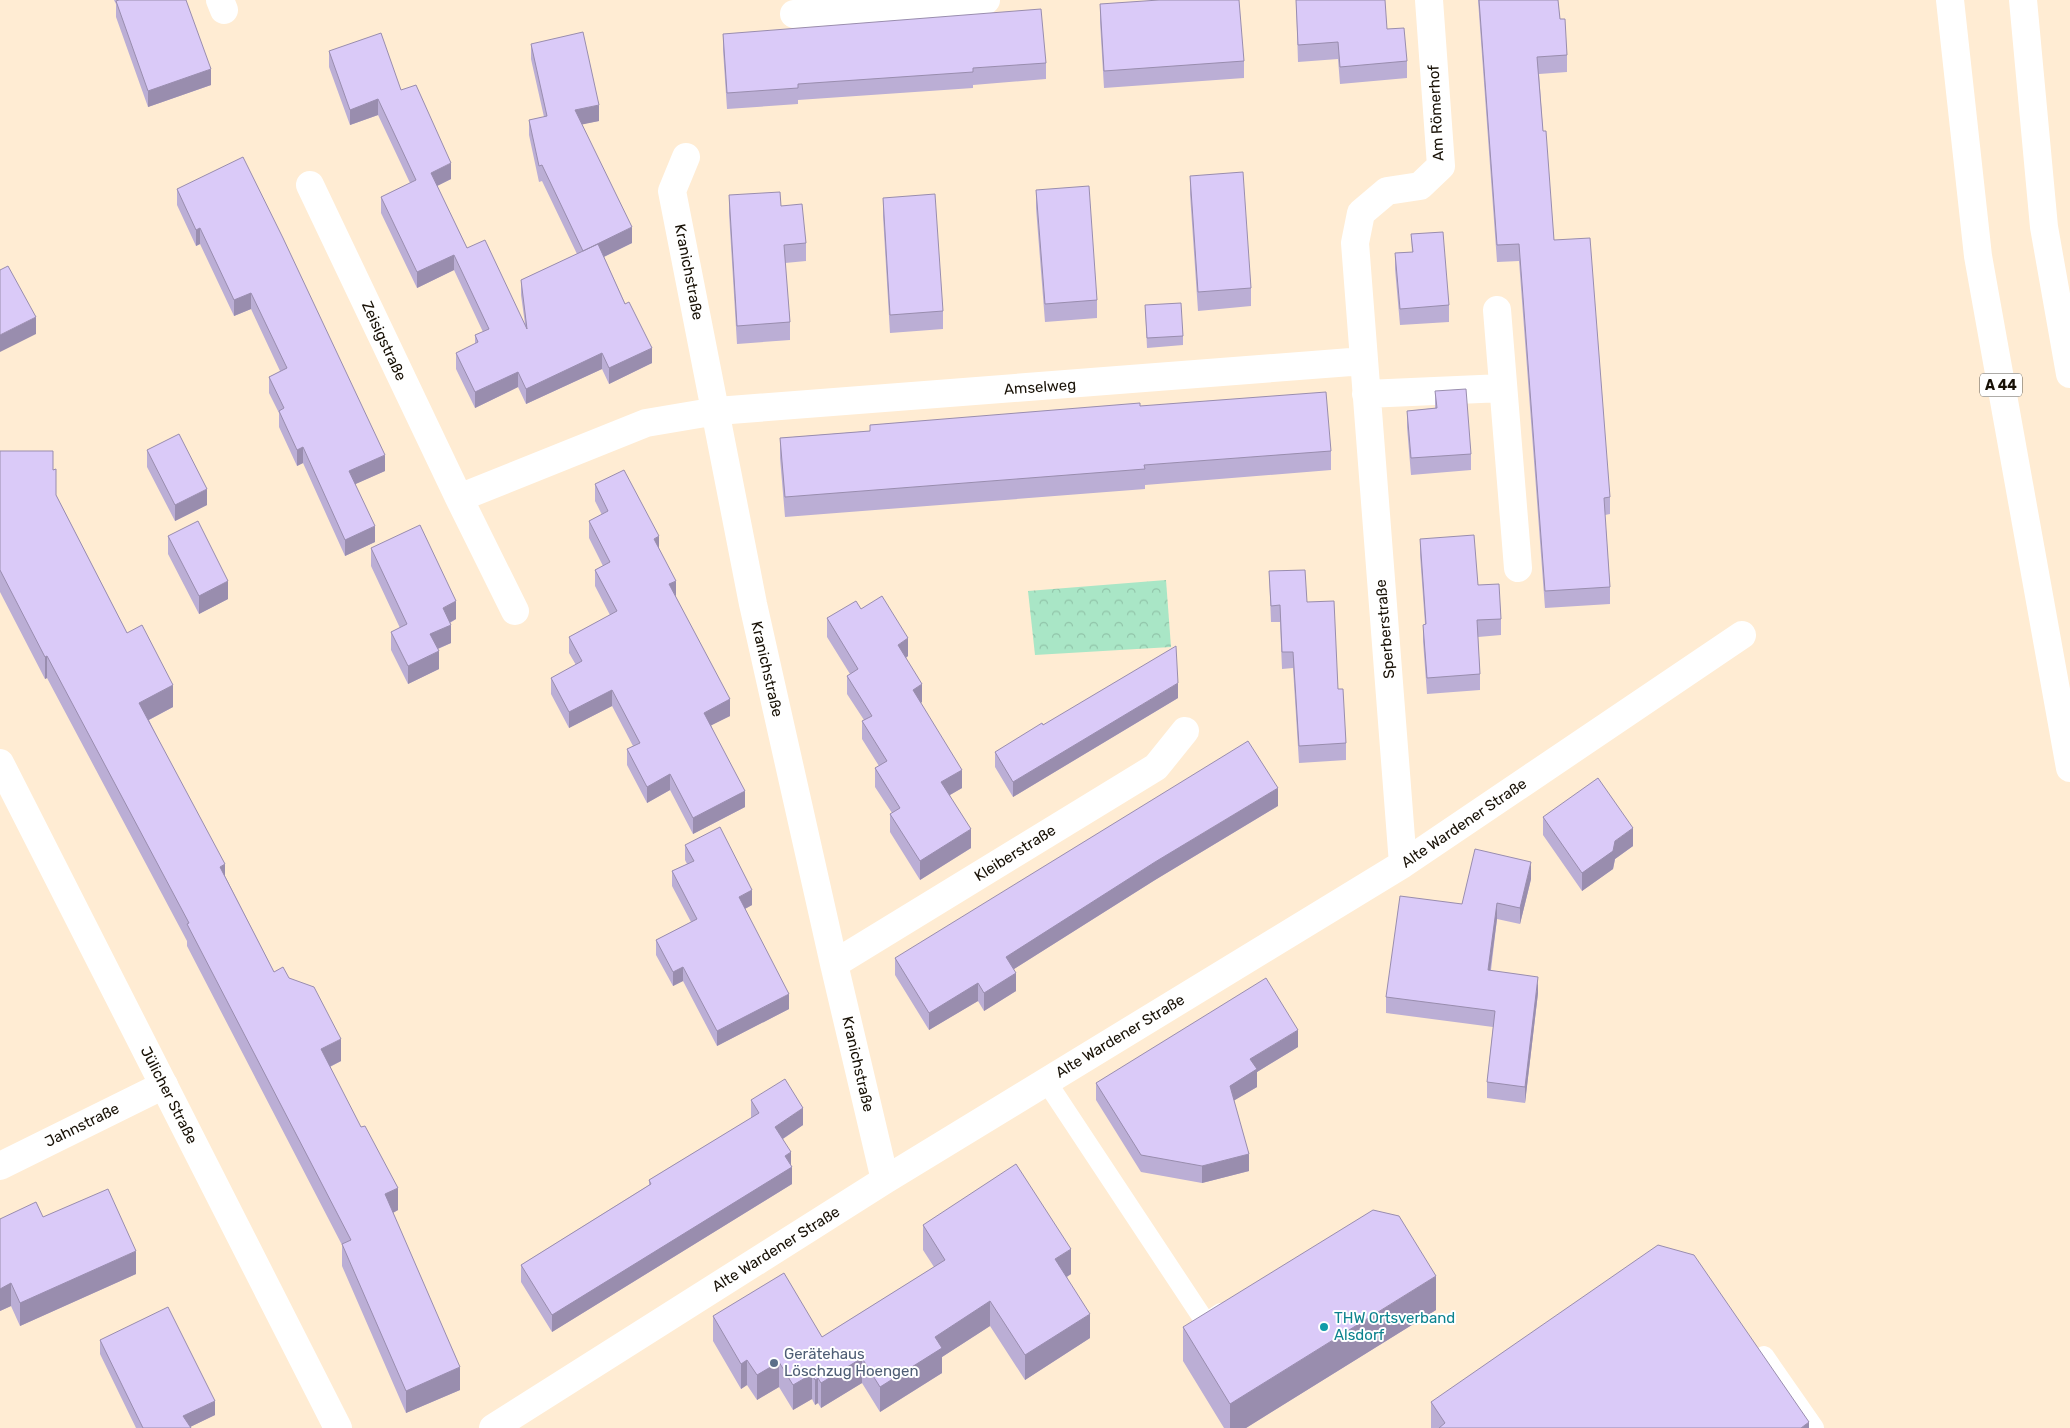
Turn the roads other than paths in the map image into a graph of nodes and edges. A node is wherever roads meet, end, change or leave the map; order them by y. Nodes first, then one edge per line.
1 (986, 0) edge
2 (1429, 0) edge
3 (1950, 0) edge
4 (2023, 0) edge
5 (870, 5) edge
6 (794, 14) dead end
7 (686, 157) dead end
8 (310, 185) dead end
9 (1387, 191) joint
10 (1497, 310) dead end
11 (1364, 361) junction
12 (2070, 374) edge
13 (1503, 388) junction
14 (1366, 394) junction
15 (716, 411) junction
16 (459, 498) junction
17 (1518, 568) dead end
18 (515, 610) dead end
19 (1742, 635) dead end
20 (1185, 730) dead end
21 (0, 763) edge
22 (2070, 768) edge
23 (1404, 864) junction
24 (834, 964) junction
25 (1046, 1081) junction
26 (164, 1085) junction
27 (0, 1166) edge
28 (885, 1180) junction
29 (1238, 1302) edge
30 (1759, 1349) edge
31 (338, 1428) edge
32 (493, 1428) edge
33 (1814, 1428) edge

1 - 5 main road
2 - 9 main road, Am Römerhof
3 - 22 main road, A 44
4 - 12 main road
5 - 6 main road
7 - 15 main road, Kranichstraße
8 - 16 main road, Zeisigstraße
9 - 11 main road, Sperberstraße
10 - 13 main road
11 - 14 main road, Sperberstraße
11 - 15 main road, Amselweg
13 - 14 main road
13 - 17 main road
14 - 23 main road, Sperberstraße
15 - 16 main road
15 - 24 main road, Kranichstraße
16 - 18 main road, Zeisigstraße
19 - 23 main road, Alte Wardener Straße
20 - 24 main road, Kleiberstraße
21 - 26 main road, Jülicher Straße
23 - 25 main road, Alte Wardener Straße
24 - 28 main road, Kranichstraße
25 - 28 main road, Alte Wardener Straße
25 - 29 lane
26 - 27 main road, Jahnstraße
26 - 31 main road, Jülicher Straße
28 - 32 main road, Alte Wardener Straße
30 - 33 lane

